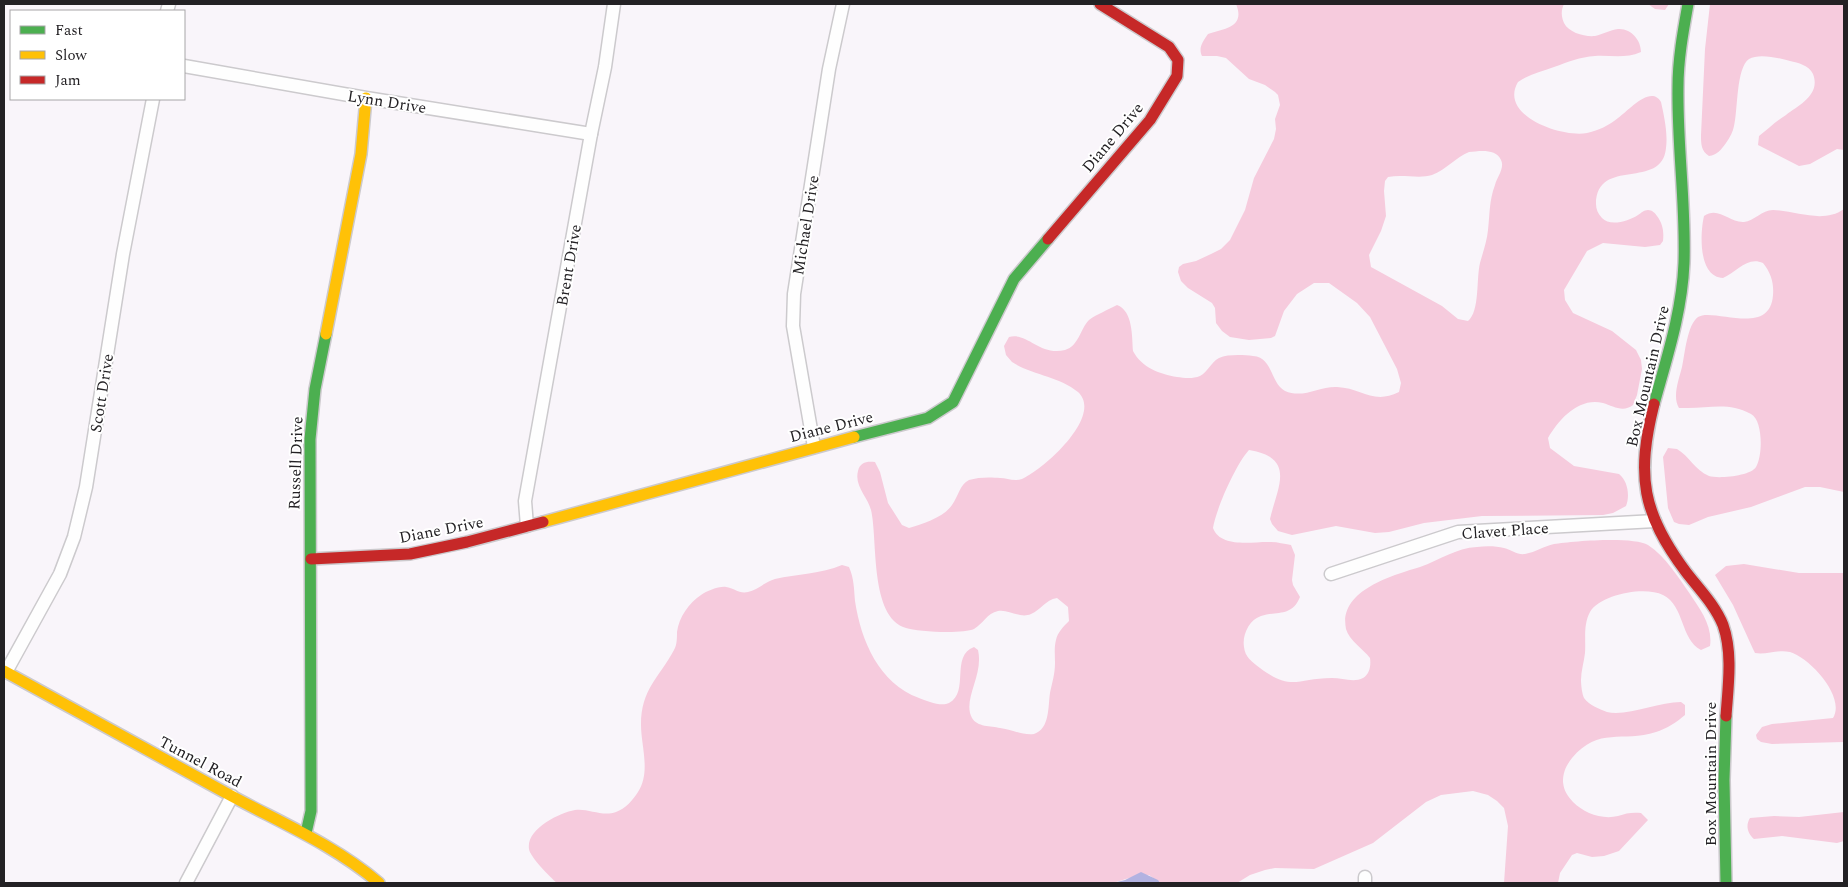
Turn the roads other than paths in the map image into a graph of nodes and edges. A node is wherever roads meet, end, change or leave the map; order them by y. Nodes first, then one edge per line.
1 (614, 4) edge
2 (843, 4) edge
3 (1100, 4) edge
4 (1688, 4) edge
5 (185, 66) edge
6 (366, 98) junction
7 (153, 100) edge
8 (591, 134) junction
9 (814, 447) junction
10 (1655, 521) junction
11 (527, 526) junction
12 (311, 559) junction
13 (1332, 574) dead end
14 (5, 671) edge
15 (232, 796) junction
16 (306, 833) junction
17 (186, 883) edge
18 (379, 883) edge
19 (1726, 883) edge

1 - 8 street, Brent Drive
2 - 9 street, Michael Drive
3 - 9 street, Diane Drive
4 - 10 street, Box Mountain Drive
5 - 6 street, Lynn Drive
6 - 8 street, Lynn Drive
6 - 12 street, Russell Drive
7 - 14 street, Scott Drive
8 - 11 street, Brent Drive
9 - 11 street, Diane Drive
10 - 13 street, Clavet Place
10 - 19 street, Box Mountain Drive
11 - 12 street, Diane Drive
12 - 16 street, Russell Drive
14 - 15 street, Tunnel Road
15 - 16 street, Tunnel Road
15 - 17 street
16 - 18 street, Tunnel Road

